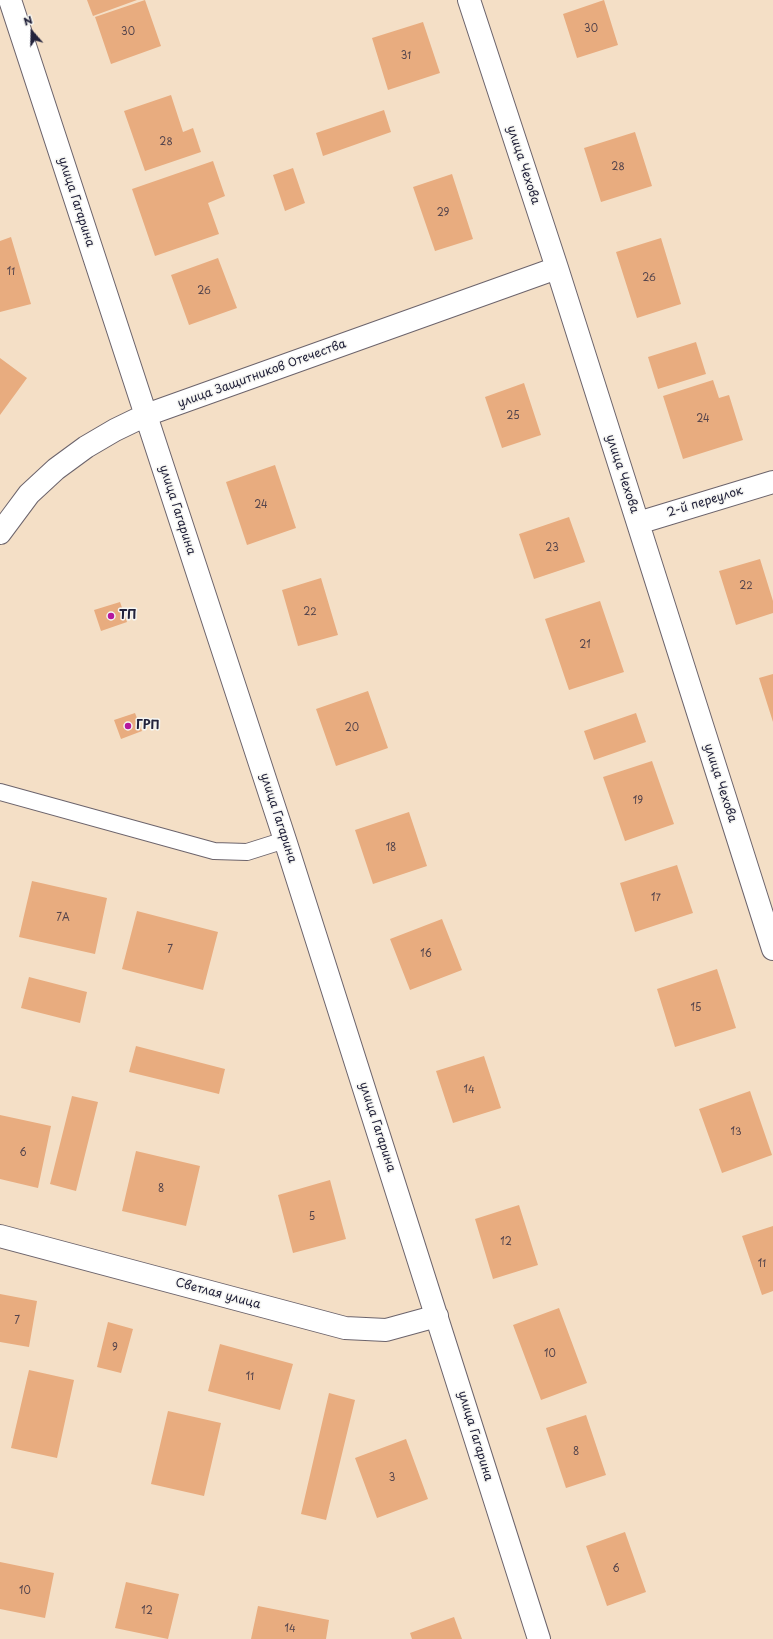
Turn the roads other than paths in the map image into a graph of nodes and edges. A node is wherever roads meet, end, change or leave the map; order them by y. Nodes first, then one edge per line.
1 (10, 0) edge
2 (469, 0) edge
3 (557, 268) junction
4 (146, 415) junction
5 (773, 482) edge
6 (638, 523) junction
7 (0, 533) edge
8 (0, 792) edge
9 (285, 840) junction
10 (773, 949) edge
11 (0, 1236) edge
12 (437, 1316) junction
13 (539, 1639) edge

1 - 4 street, улица Гагарина
2 - 3 street, улица Чехова
3 - 4 street, улица Защитников Отечества
3 - 6 street, улица Чехова
4 - 7 street, улица Защитников Отечества
4 - 9 street, улица Гагарина
5 - 6 street, 2-й переулок
6 - 10 street, улица Чехова
8 - 9 lane
9 - 12 street, улица Гагарина
11 - 12 street, Светлая улица
12 - 13 street, улица Гагарина

